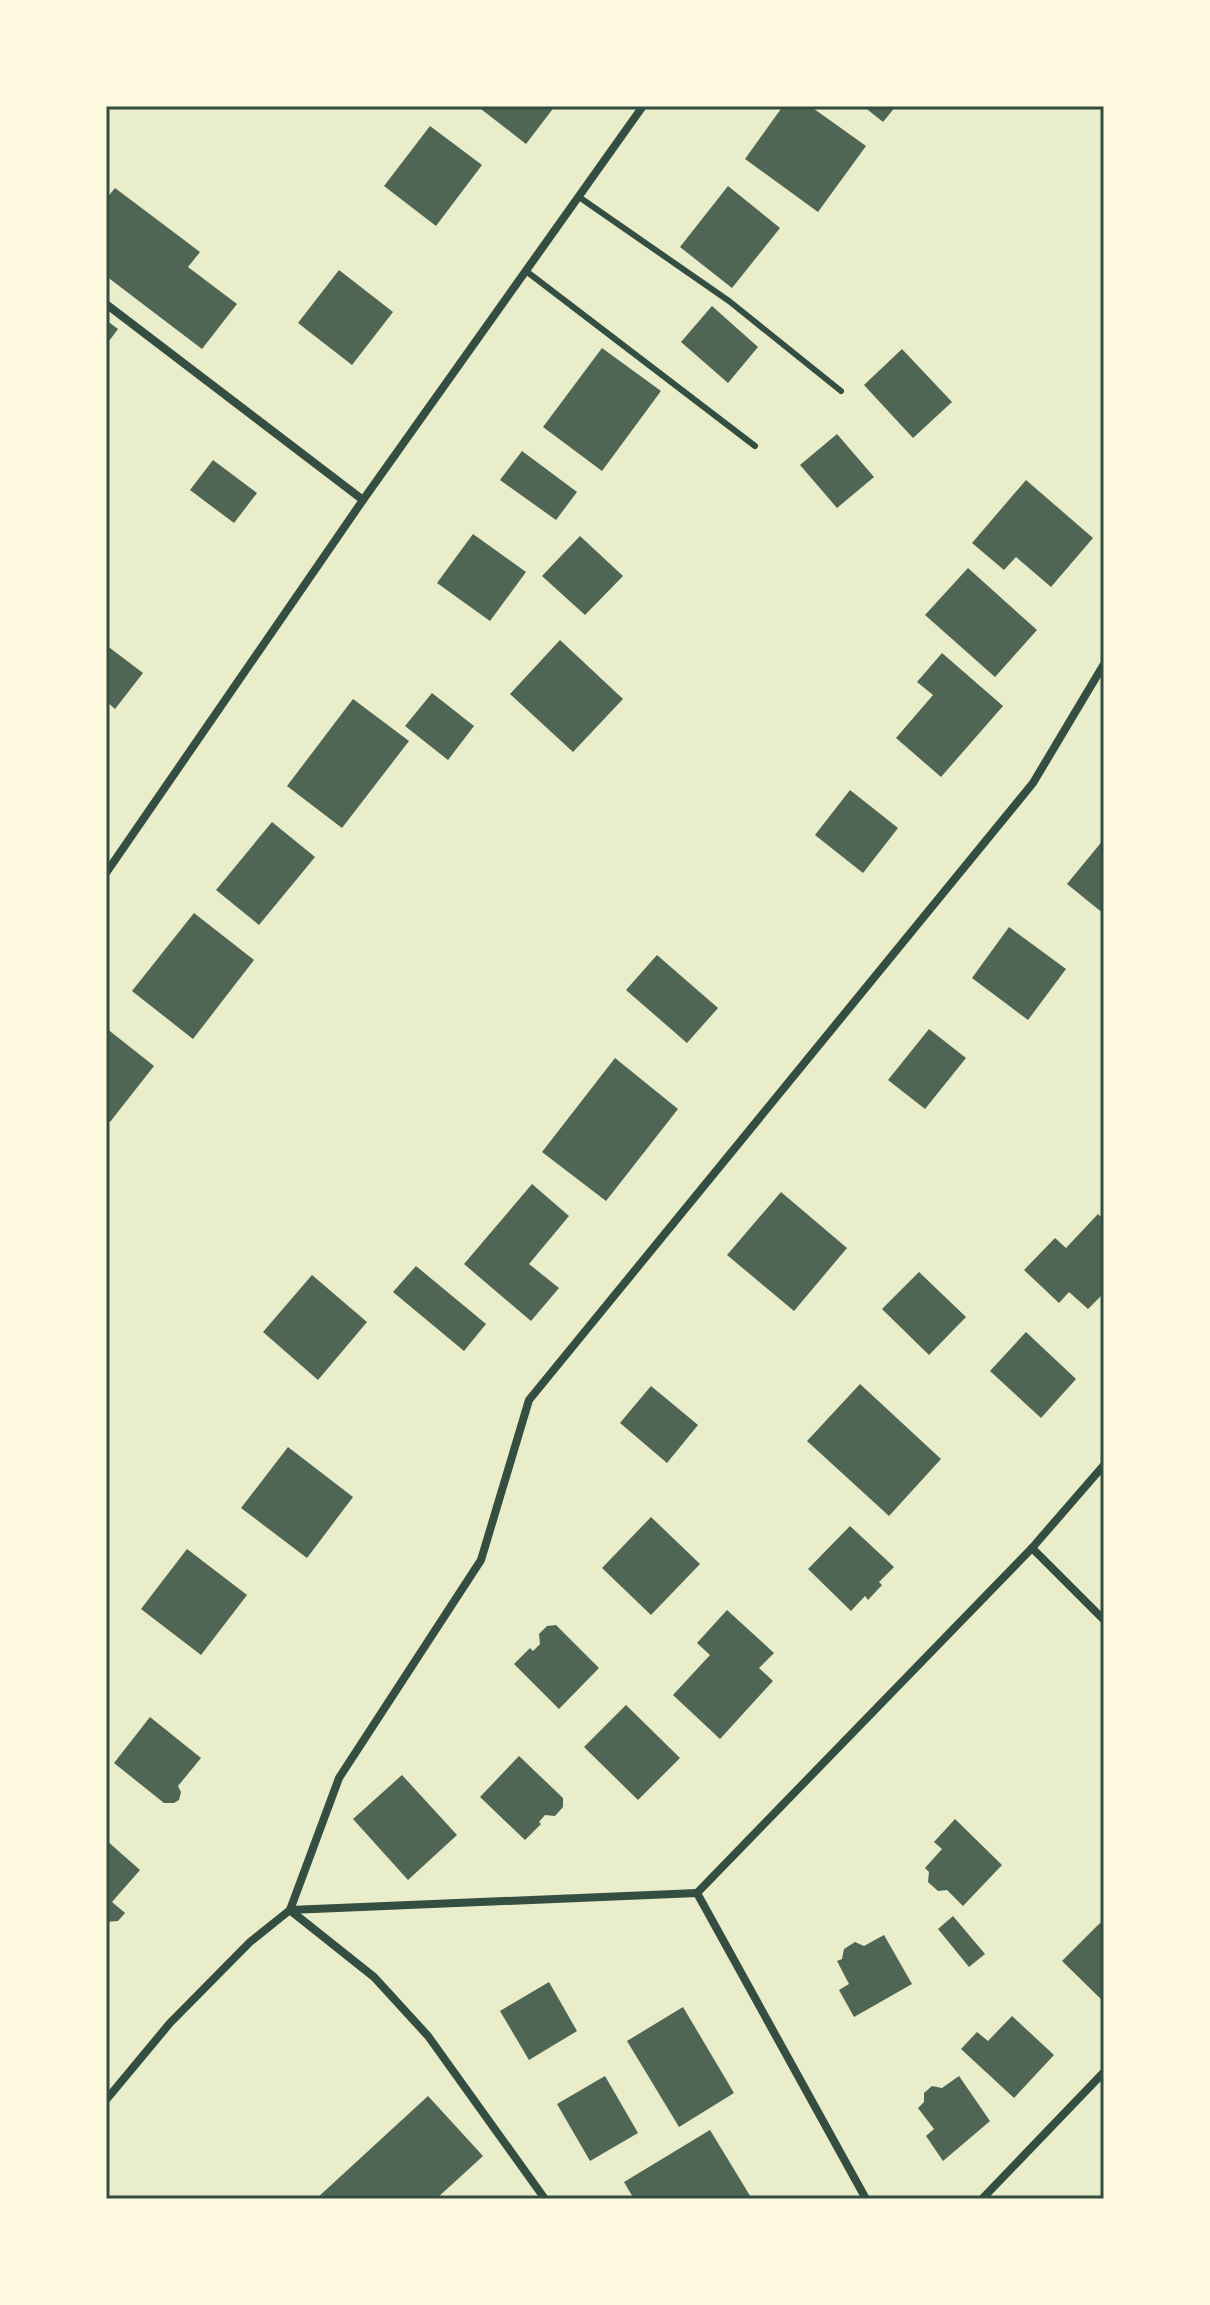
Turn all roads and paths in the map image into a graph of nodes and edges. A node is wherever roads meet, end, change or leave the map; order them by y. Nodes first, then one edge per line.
1 (643, 106) edge
2 (579, 197) junction
3 (526, 271) junction
4 (106, 304) edge
5 (841, 391) dead end
6 (755, 446) dead end
7 (363, 500) junction
8 (1104, 664) edge
9 (106, 873) edge
10 (1104, 1465) edge
11 (1032, 1548) junction
12 (1104, 1620) edge
13 (697, 1893) junction
14 (290, 1910) junction
15 (1104, 2072) edge
16 (106, 2100) edge
17 (545, 2199) edge
18 (866, 2199) edge
19 (982, 2199) edge

1 - 2 street
2 - 3 street
2 - 5 lane
3 - 6 lane
3 - 7 street
4 - 7 street
7 - 9 street
8 - 14 street
10 - 11 street
11 - 12 street
11 - 13 street
13 - 14 street
13 - 18 street
14 - 16 street
14 - 17 street
15 - 19 street

